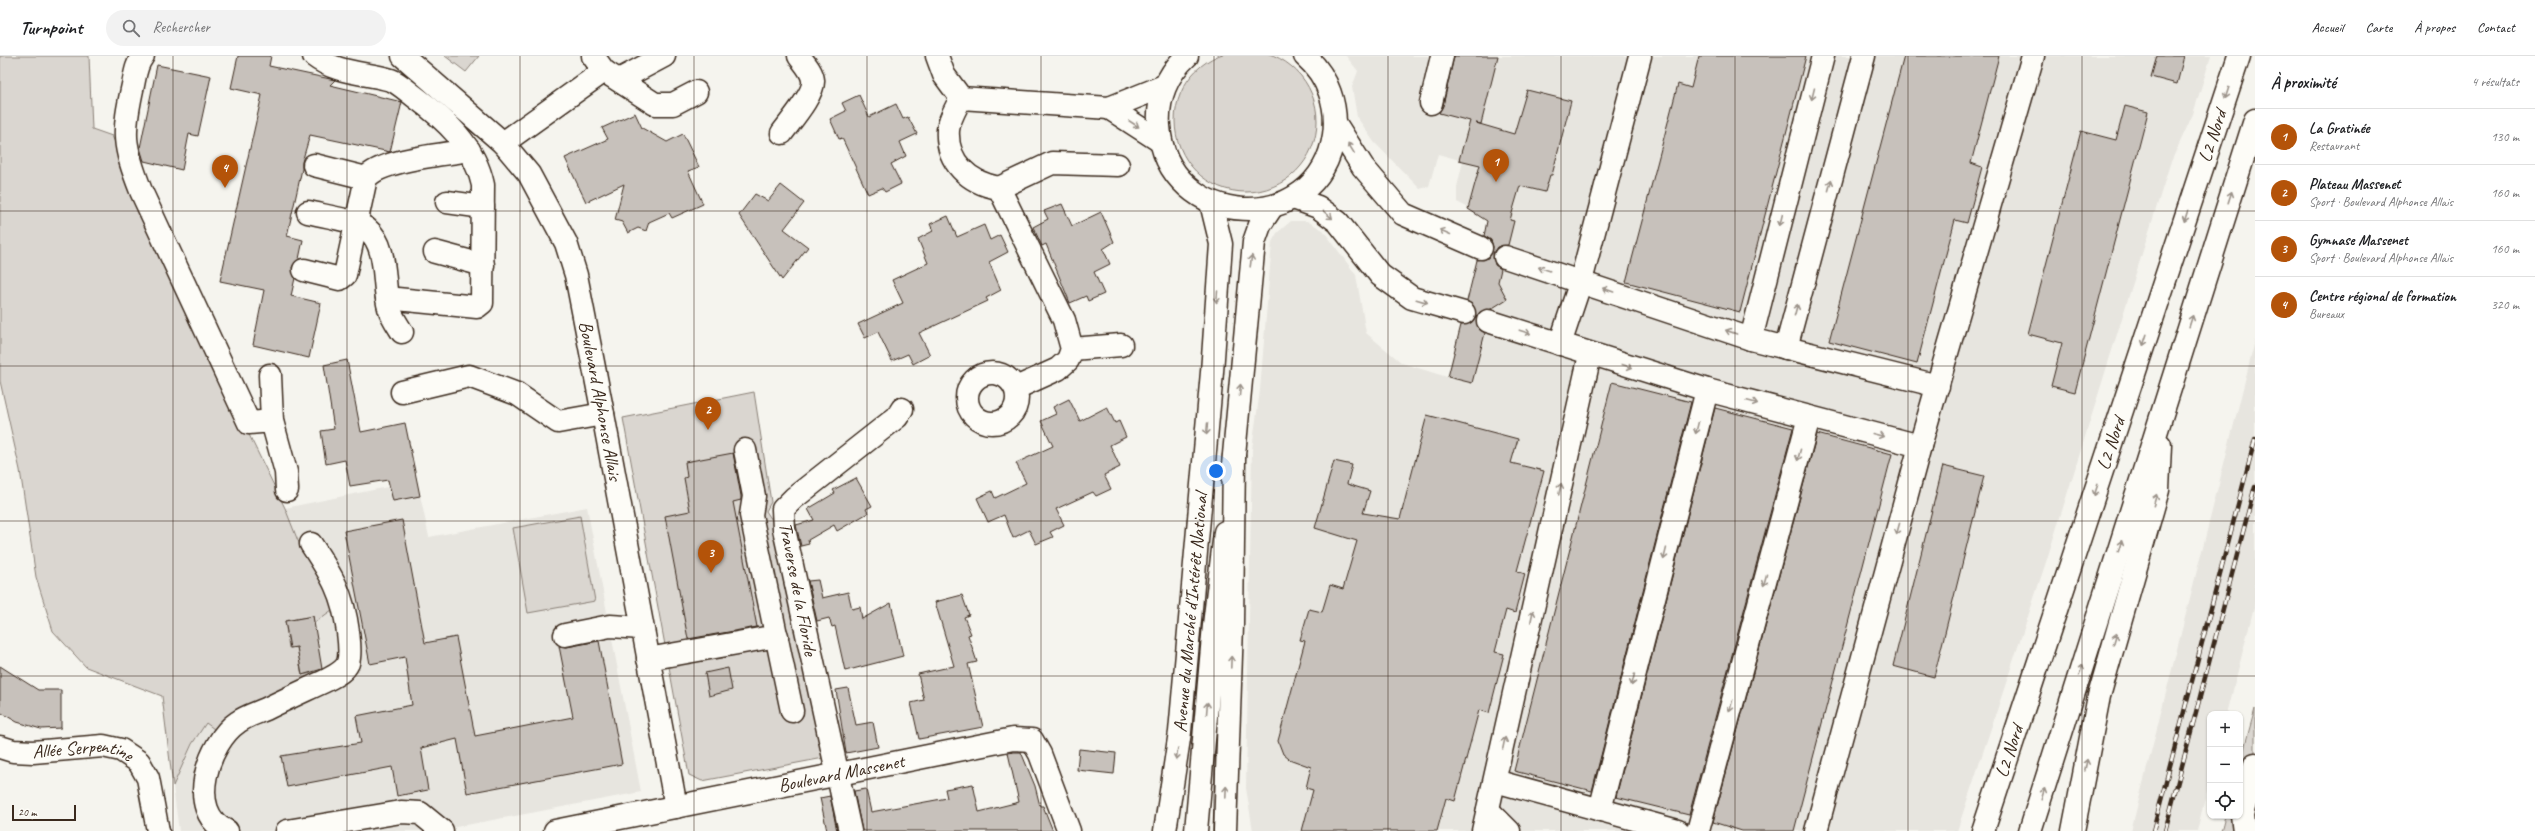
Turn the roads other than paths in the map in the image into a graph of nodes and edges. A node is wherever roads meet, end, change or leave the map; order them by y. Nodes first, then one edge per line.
1 (142, 56) edge
2 (314, 56) edge
3 (403, 56) edge
4 (664, 56) edge
5 (799, 56) edge
6 (937, 56) edge
7 (1187, 56) edge
8 (1305, 56) edge
9 (1442, 56) edge
10 (1640, 56) edge
11 (1823, 56) edge
12 (1864, 56) edge
13 (2034, 56) edge
14 (2239, 56) edge
15 (605, 69) edge
16 (1164, 86) junction
17 (696, 92) dead end
18 (961, 98) junction
19 (1431, 103) dead end
20 (1109, 108) junction
21 (2255, 120) edge
22 (1335, 123) junction
23 (782, 133) dead end
24 (1160, 141) junction
25 (503, 143) junction
26 (469, 150) junction
27 (314, 165) dead end
28 (1118, 165) dead end
29 (366, 178) junction
30 (999, 188) junction
31 (1293, 198) junction
32 (447, 202) dead end
33 (1211, 203) junction
34 (483, 207) junction
35 (1272, 207) junction
36 (308, 212) dead end
37 (356, 224) junction
38 (1480, 248) dead end
39 (435, 252) dead end
40 (1505, 257) dead end
41 (483, 265) junction
42 (304, 270) dead end
43 (1581, 281) junction
44 (387, 298) junction
45 (1464, 314) dead end
46 (1488, 321) dead end
47 (402, 332) dead end
48 (1751, 339) junction
49 (1560, 344) junction
50 (1121, 345) dead end
51 (1786, 348) junction
52 (1072, 349) junction
53 (1590, 355) junction
54 (270, 375) dead end
55 (1938, 386) junction
56 (1016, 388) dead end
57 (1707, 390) junction
58 (402, 392) dead end
59 (902, 409) dead end
60 (2162, 412) junction
61 (603, 414) junction
62 (1809, 417) junction
63 (272, 421) junction
64 (1920, 446) junction
65 (745, 450) dead end
66 (1234, 457) junction
67 (287, 490) dead end
68 (311, 544) dead end
69 (642, 628) junction
70 (565, 635) dead end
71 (777, 636) junction
72 (648, 659) junction
73 (792, 711) dead end
74 (0, 747) edge
75 (2255, 764) edge
76 (837, 774) junction
77 (1495, 781) junction
78 (676, 806) junction
79 (1488, 810) junction
80 (1600, 810) junction
81 (158, 831) edge
82 (227, 831) edge
83 (287, 831) edge
84 (442, 831) edge
85 (555, 831) edge
86 (850, 831) edge
87 (1069, 831) edge
88 (1165, 831) edge
89 (1196, 831) edge
90 (1225, 831) edge
91 (1483, 831) edge
92 (1509, 831) edge
93 (1678, 831) edge
94 (1698, 831) edge
95 (1816, 831) edge
96 (1983, 831) edge
97 (2030, 831) edge
98 (2073, 831) edge
99 (2244, 831) edge

1 - 63 main road
2 - 26 main road
3 - 25 main road, Boulevard Alphonse Allais
4 - 15 main road
5 - 23 main road
6 - 18 main road
7 - 16 main road
8 - 22 main road
9 - 19 main road
10 - 43 main road
11 -> 48 main road
51 -> 12 main road
13 - 55 main road
14 -> 96 main road, L2 Nord
15 - 17 main road
15 - 25 main road
16 - 20 main road
16 - 24 main road
18 - 20 main road
18 - 30 main road
20 -> 24 main road
60 -> 21 main road, L2 Nord
22 - 31 main road
38 -> 22 main road
24 - 33 main road
25 - 61 main road, Boulevard Alphonse Allais
26 - 29 main road
26 - 34 main road
27 - 29 main road
28 - 30 main road
29 - 37 main road
30 - 52 main road
31 - 35 main road
31 -> 45 main road
32 - 34 main road
33 - 35 main road
33 -> 88 main road, Avenue du Marché d'Intérêt National
34 - 41 main road
66 -> 35 main road, Avenue du Marché d'Intérêt National
36 - 37 main road
37 - 42 main road
37 - 44 main road
39 - 41 main road
43 -> 40 main road
41 - 44 main road
48 -> 43 main road
43 - 49 main road
44 - 47 main road
46 -> 49 main road
48 - 51 main road
49 - 53 main road
50 - 52 main road
51 - 55 main road
52 - 56 main road
53 -> 57 main road
77 -> 53 main road
54 - 63 main road
55 - 64 main road
57 -> 62 main road
57 -> 80 main road
58 - 61 main road
59 - 76 main road, Traverse de la Floride
97 -> 60 main road, L2 Nord
98 -> 60 main road
61 - 69 main road, Boulevard Alphonse Allais
62 -> 64 main road
62 -> 94 main road
63 - 67 main road
64 -> 95 main road
65 - 71 main road
89 -> 66 main road, Avenue du Marché d'Intérêt National
90 -> 66 main road
68 - 82 main road
69 - 70 main road
69 - 72 main road, Boulevard Alphonse Allais
71 - 72 main road
71 - 73 main road
72 - 78 main road, Boulevard Alphonse Allais
74 - 81 main road, Allée Serpentine
75 - 99 main road
76 - 78 main road, Boulevard Massenet
76 - 86 main road, Traverse de la Floride
76 - 87 main road, Boulevard Massenet
77 - 79 main road
77 - 80 main road
78 - 85 main road, Boulevard Massenet
79 - 91 main road
79 - 92 main road
80 - 93 main road
83 - 84 main road

